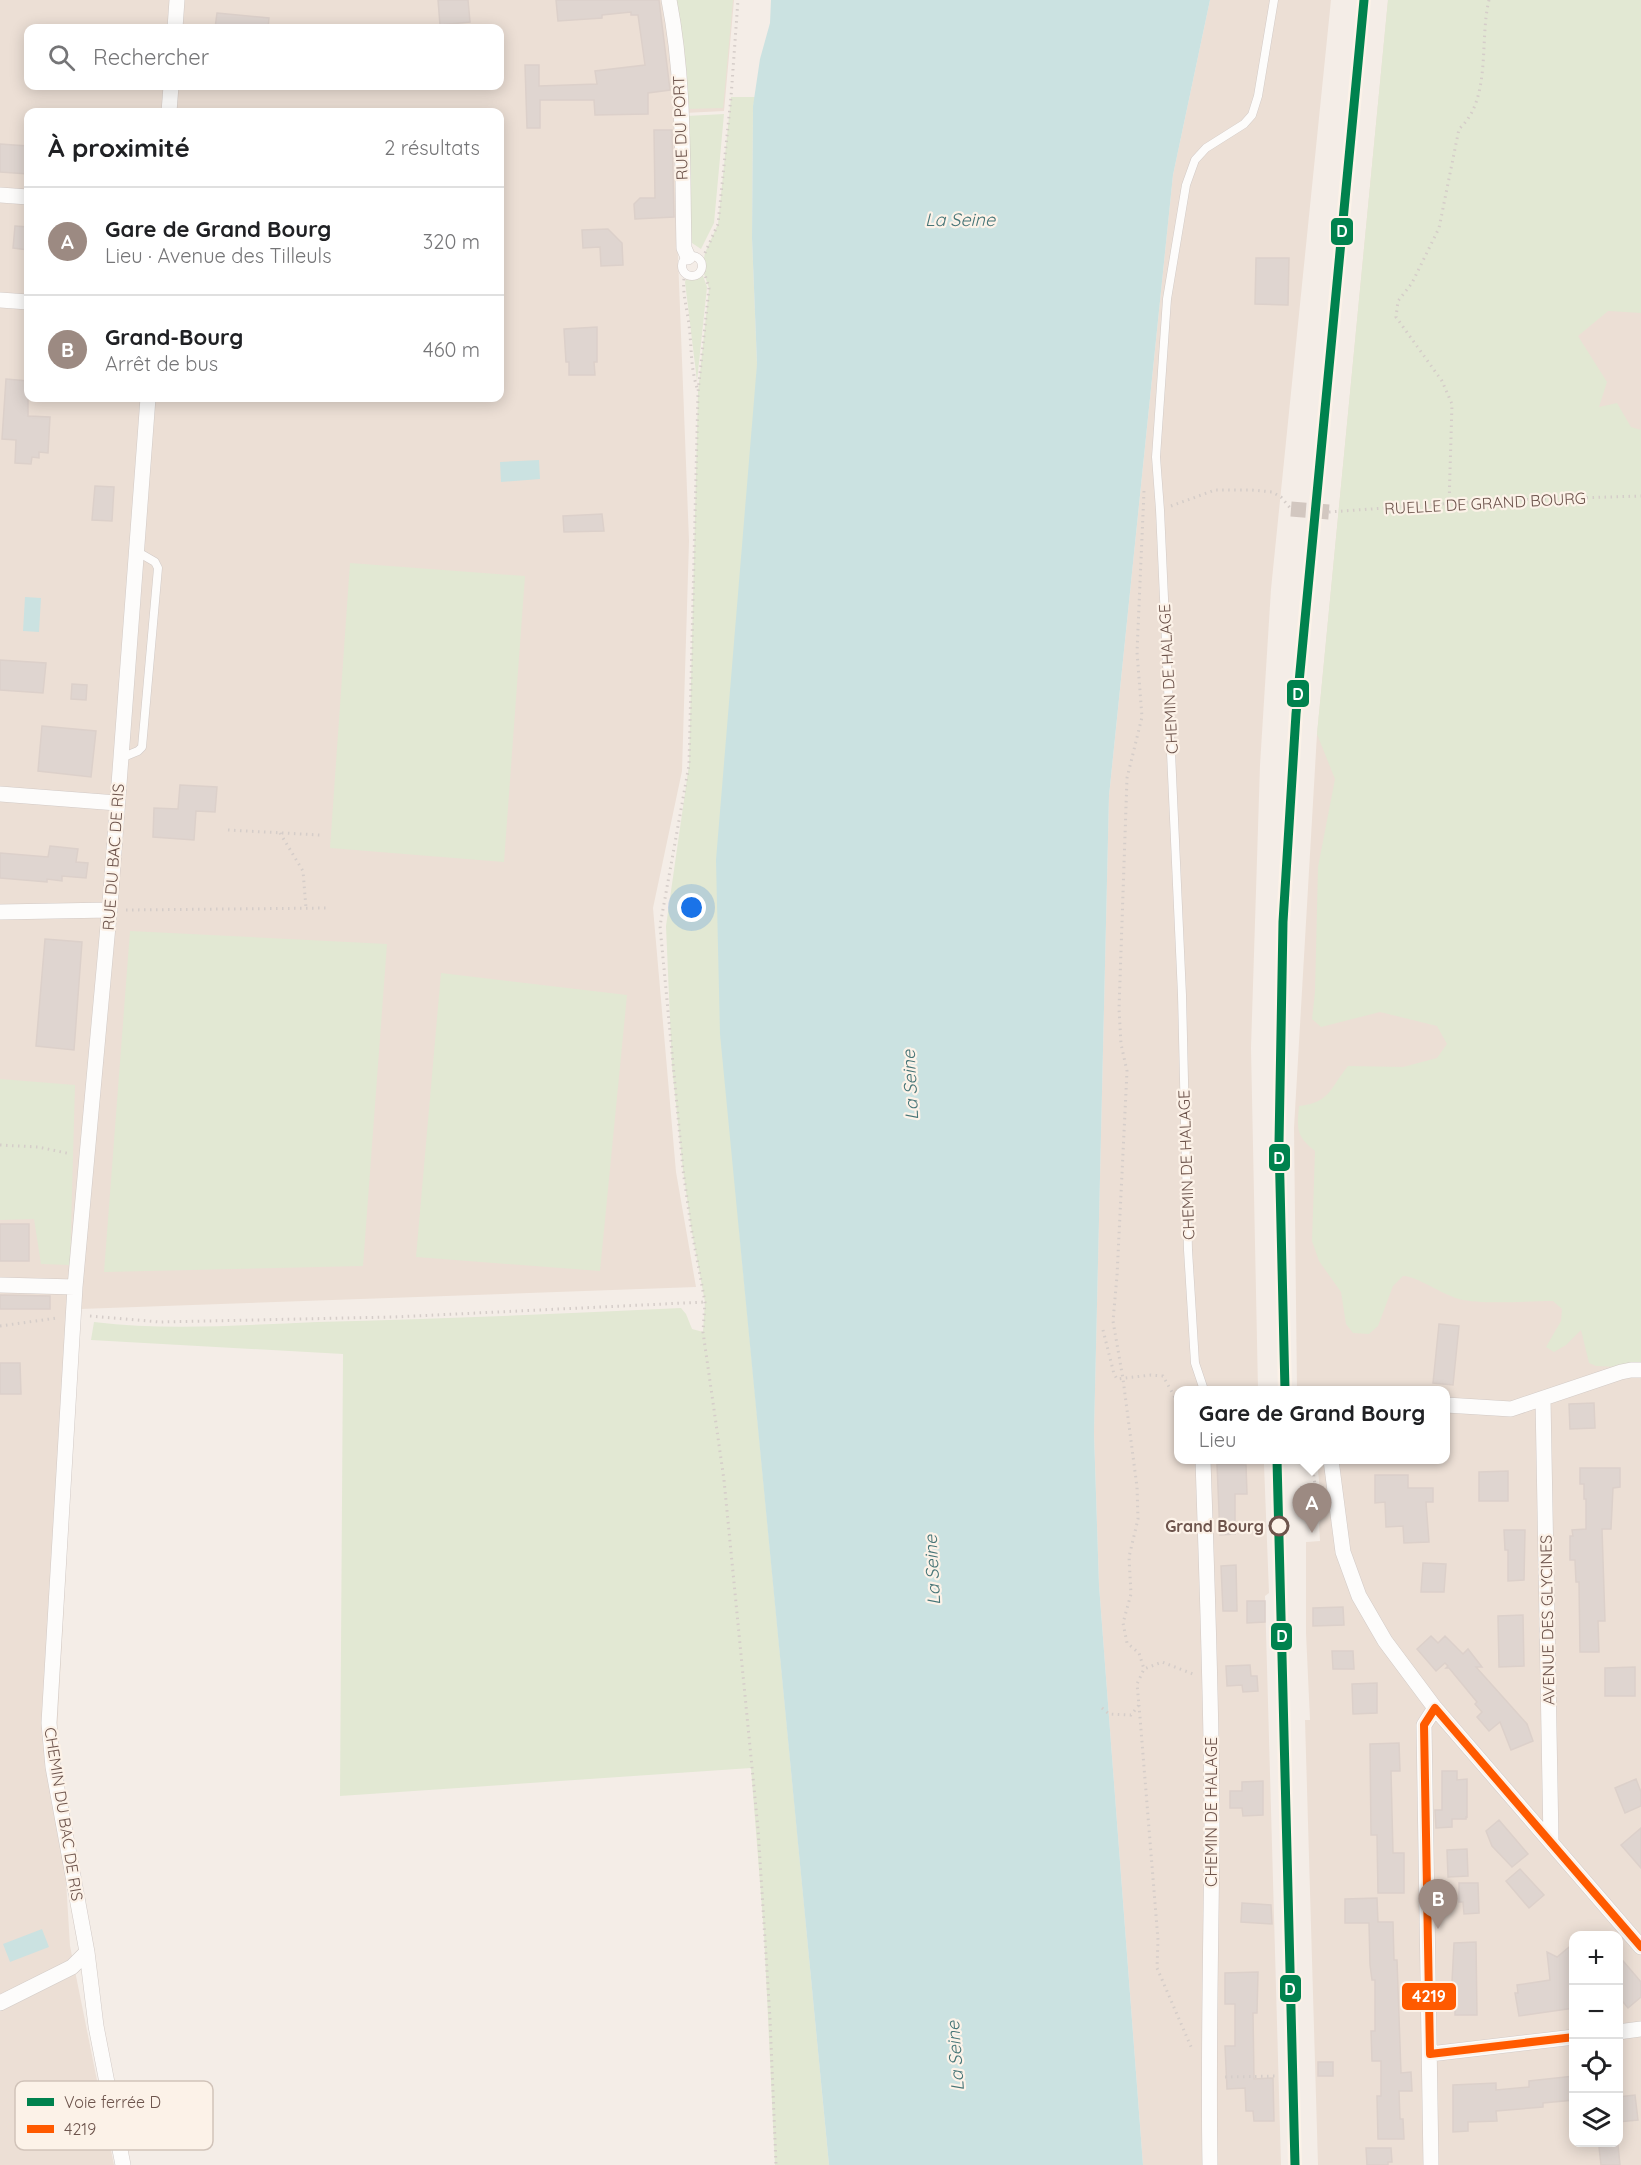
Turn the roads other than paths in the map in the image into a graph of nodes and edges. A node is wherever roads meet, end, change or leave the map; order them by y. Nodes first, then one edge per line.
1 (177, 0) edge
2 (669, 0) edge
3 (1274, 0) edge
4 (175, 24) edge
5 (171, 90) edge
6 (169, 108) edge
7 (0, 195) edge
8 (24, 197) edge
9 (688, 256) junction
10 (0, 300) edge
11 (24, 302) edge
12 (148, 402) edge
13 (136, 551) junction
14 (121, 758) junction
15 (0, 794) edge
16 (117, 803) junction
17 (110, 910) junction
18 (0, 912) edge
19 (0, 1285) edge
20 (75, 1287) junction
21 (74, 1315) joint
22 (1641, 1370) edge
23 (1203, 1386) edge
24 (1543, 1399) junction
25 (1450, 1405) edge
26 (1203, 1464) edge
27 (1332, 1464) edge
28 (1436, 1708) junction
29 (1551, 1841) junction
30 (1641, 1947) edge
31 (87, 1952) junction
32 (0, 2003) edge
33 (1641, 2029) edge
34 (1623, 2031) edge
35 (1569, 2038) edge
36 (1430, 2054) junction
37 (107, 2081) edge
38 (120, 2150) edge
39 (123, 2165) edge
40 (1210, 2165) edge
41 (1431, 2165) edge

1 - 4 street
2 - 9 street, RUE DU PORT
3 - 23 lane, CHEMIN DE HALAGE
5 - 6 street
7 - 8 street
9 - 9 lane
10 - 11 street
12 - 13 street, RUE DU BAC DE RIS
13 - 14 street, RUE DU BAC DE RIS
13 - 14 lane
14 - 16 street, RUE DU BAC DE RIS
15 - 16 street
16 - 17 street, RUE DU BAC DE RIS
17 - 18 street
17 - 20 street, RUE DU BAC DE RIS
19 - 20 street
20 - 21 street, RUE DU BAC DE RIS
21 - 31 street, CHEMIN DU BAC DE RIS
22 - 24 street
24 - 25 street
24 - 29 street, AVENUE DES GLYCINES
26 - 40 street, CHEMIN DE HALAGE
27 - 28 street
28 - 29 street
28 - 36 street
29 - 30 street
31 - 32 street
31 - 37 street, CHEMIN DU BAC DE RIS
33 - 34 street
35 - 36 street
36 - 41 street
38 - 39 street, CHEMIN DU BAC DE RIS

